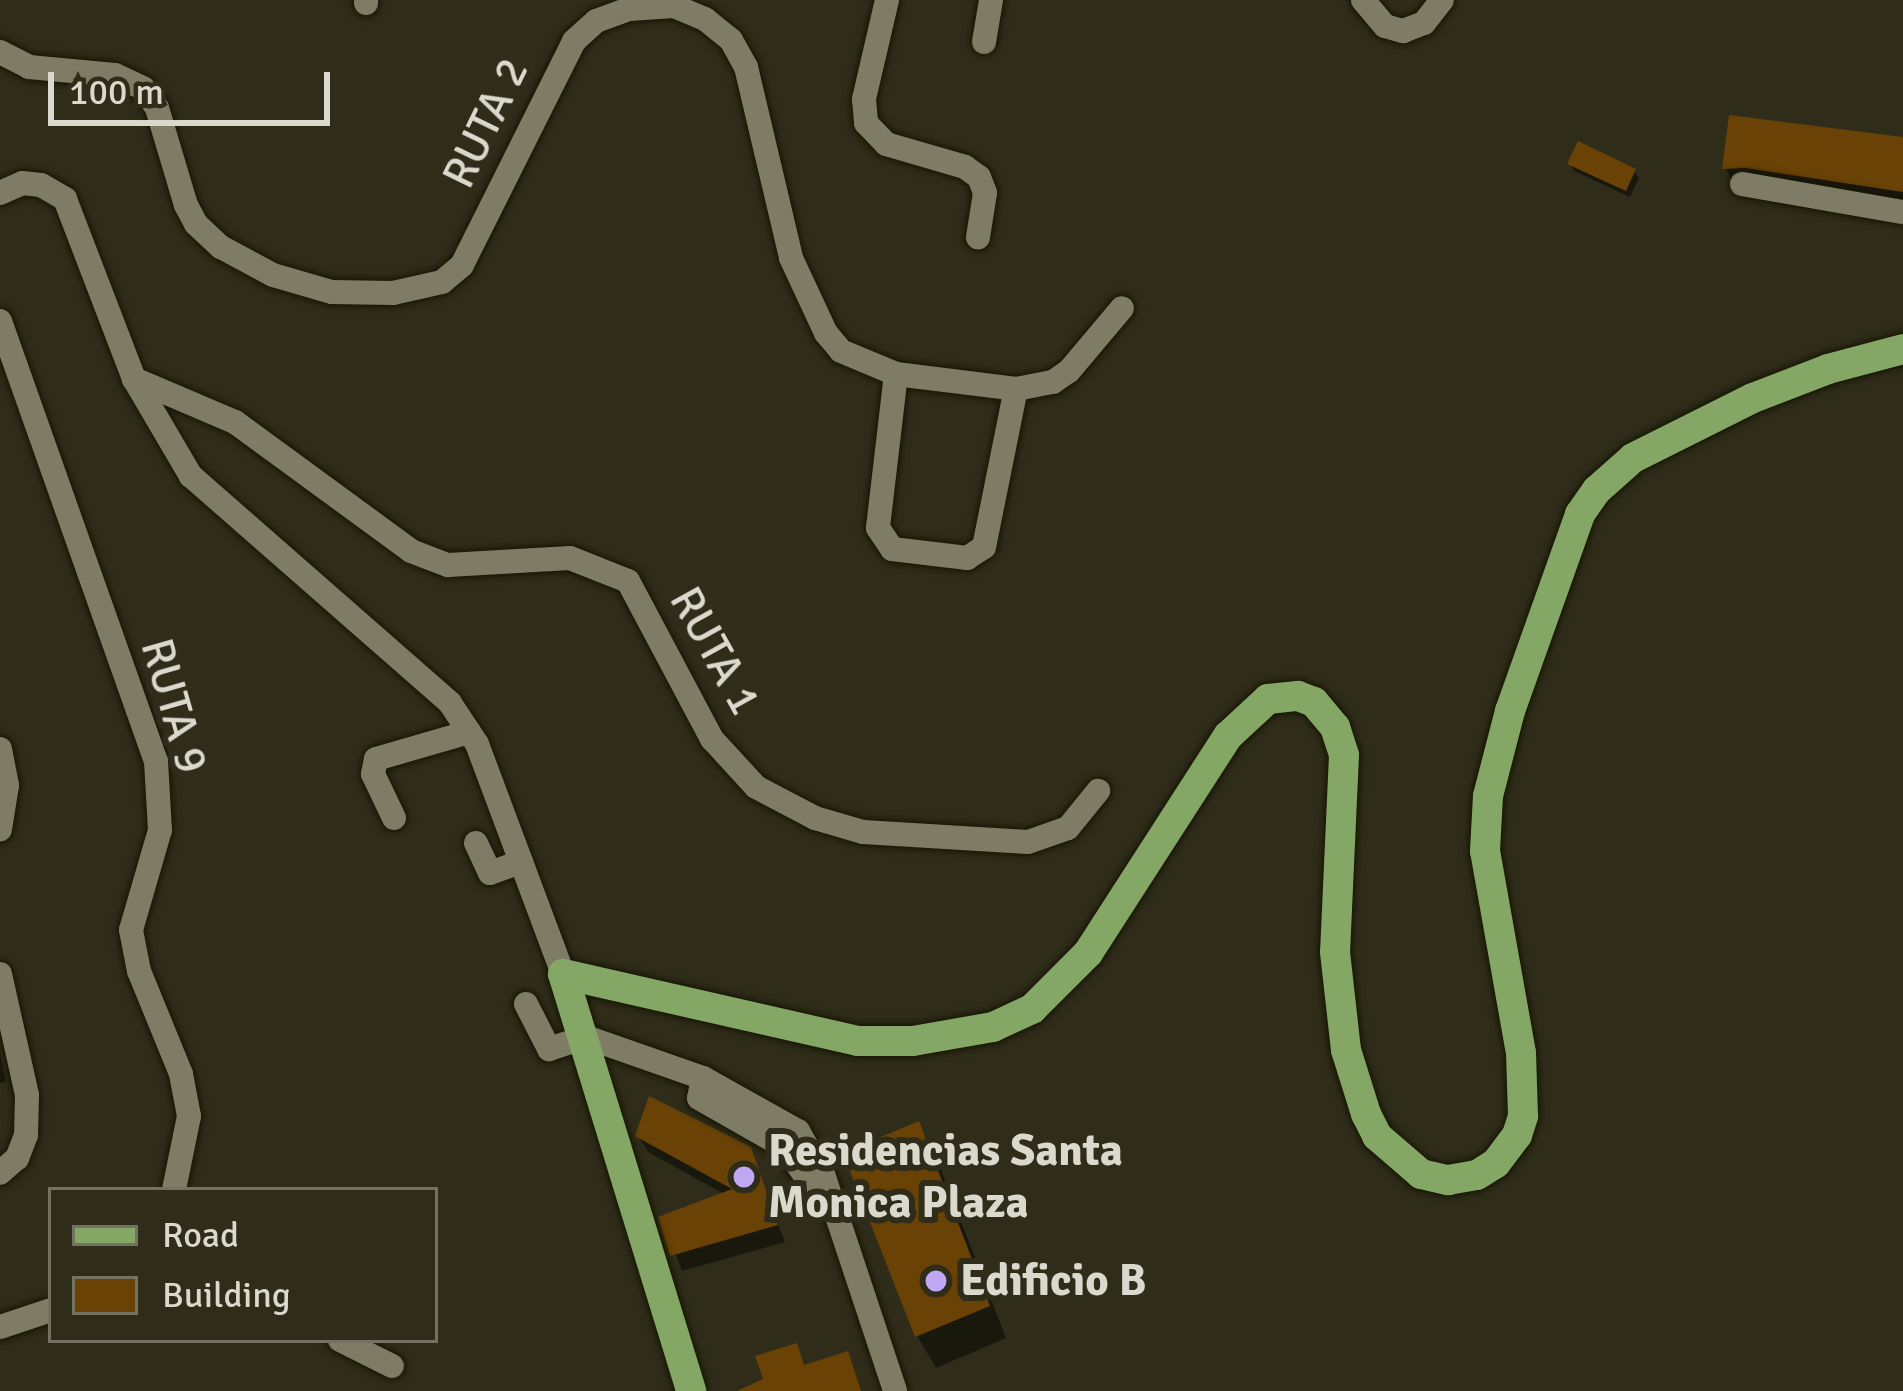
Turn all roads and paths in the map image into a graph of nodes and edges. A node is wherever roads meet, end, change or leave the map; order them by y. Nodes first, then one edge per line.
1 (887, 0) edge
2 (992, 0) edge
3 (1363, 0) edge
4 (1442, 0) edge
5 (984, 41) dead end
6 (0, 52) edge
7 (1742, 184) dead end
8 (0, 193) edge
9 (1903, 212) edge
10 (978, 237) dead end
11 (1122, 308) dead end
12 (0, 321) edge
13 (1903, 349) edge
14 (896, 374) junction
15 (134, 379) junction
16 (1016, 389) junction
17 (469, 732) junction
18 (0, 749) edge
19 (1098, 791) dead end
20 (394, 818) dead end
21 (0, 829) edge
22 (476, 843) dead end
23 (521, 862) junction
24 (0, 974) edge
25 (562, 974) junction
26 (526, 1004) dead end
27 (586, 1037) junction
28 (703, 1078) junction
29 (0, 1173) edge
30 (175, 1187) edge
31 (814, 1188) dead end
32 (48, 1311) edge
33 (0, 1327) edge
34 (346, 1343) edge
35 (392, 1366) dead end
36 (691, 1391) edge
37 (895, 1391) edge

1 - 10 street
2 - 5 street
3 - 4 street
6 - 14 street, RUTA 2
7 - 9 street
8 - 15 street
11 - 16 street, RUTA 2
12 - 30 street, RUTA 9
13 - 25 main road
14 - 16 street, RUTA 2
14 - 16 street
15 - 17 street
15 - 19 street, RUTA 1
17 - 20 street
17 - 23 street
18 - 21 street
22 - 23 street
23 - 25 street
24 - 29 street
25 - 27 main road
26 - 27 street
27 - 28 street
27 - 36 main road
28 - 31 street
28 - 37 street
32 - 33 street
34 - 35 street

